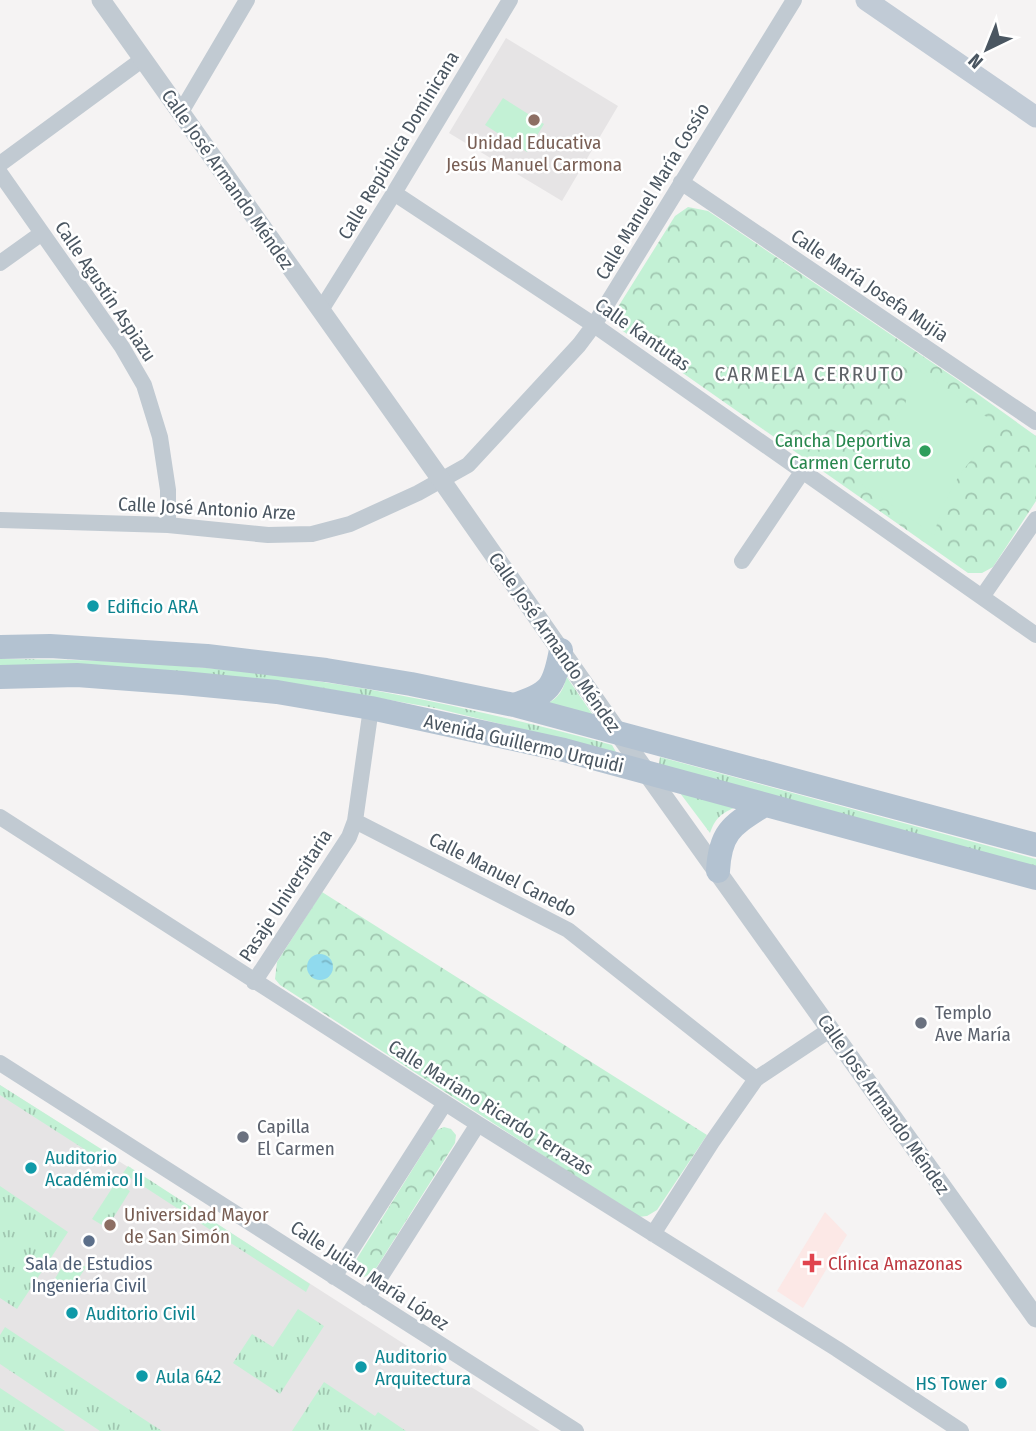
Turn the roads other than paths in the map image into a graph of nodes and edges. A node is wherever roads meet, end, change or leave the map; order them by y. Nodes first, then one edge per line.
1 (101, 0) edge
2 (247, 0) edge
3 (510, 0) edge
4 (794, 0) edge
5 (866, 0) edge
6 (143, 59) junction
7 (181, 112) junction
8 (1036, 117) edge
9 (0, 164) edge
10 (0, 173) edge
11 (681, 182) junction
12 (394, 193) junction
13 (42, 233) junction
14 (0, 263) edge
15 (321, 310) junction
16 (594, 325) junction
17 (1036, 422) edge
18 (802, 472) junction
19 (442, 481) junction
20 (1036, 519) edge
21 (0, 520) edge
22 (168, 525) junction
23 (742, 561) dead end
24 (982, 597) junction
25 (1036, 635) edge
26 (0, 647) edge
27 (561, 650) junction
28 (0, 677) edge
29 (514, 705) junction
30 (371, 708) junction
31 (619, 734) junction
32 (649, 774) junction
33 (764, 805) junction
34 (0, 817) edge
35 (355, 821) junction
36 (1036, 845) edge
37 (718, 871) junction
38 (1036, 878) edge
39 (254, 982) junction
40 (831, 1029) junction
41 (0, 1063) edge
42 (756, 1079) junction
43 (445, 1103) junction
44 (478, 1124) junction
45 (653, 1234) junction
46 (334, 1277) junction
47 (367, 1298) junction
48 (1036, 1318) edge
49 (576, 1431) edge
50 (961, 1431) edge

1 - 6 street, Calle José Armando Méndez
2 - 7 street
3 - 12 street, Calle República Dominicana
4 - 11 street, Calle Manuel María Cossío
5 - 8 main road
6 - 7 street, Calle José Armando Méndez
6 - 9 street
7 - 15 street, Calle José Armando Méndez
10 - 13 street, Calle Agustín Aspiazu
11 - 16 street, Calle Manuel María Cossío
11 - 17 street, Calle María Josefa Mujía
12 - 15 street, Calle República Dominicana
12 - 16 street, Calle Kantutas
13 - 14 street
13 - 22 street, Calle Agustín Aspiazu
15 - 19 street, Calle José Armando Méndez
16 - 18 street, Calle Kantutas
16 - 19 street, Calle Manuel María Cossío
18 - 23 street
18 - 24 street, Calle Kantutas
19 - 22 street, Calle José Antonio Arze
19 - 27 street, Calle José Armando Méndez
20 - 24 street
21 - 22 street, Calle José Antonio Arze
24 - 25 street, Calle Kantutas
26 - 29 main road, Avenida Guillermo Urquidi
27 - 29 main road
27 - 31 street, Calle José Armando Méndez
28 - 30 main road, Avenida Guillermo Urquidi
29 - 31 main road, Avenida Guillermo Urquidi
30 - 32 main road, Avenida Guillermo Urquidi
30 - 35 street, Pasaje Universitaria
31 - 32 street, Calle José Armando Méndez
31 - 36 main road, Avenida Guillermo Urquidi
32 - 33 main road, Avenida Guillermo Urquidi
32 - 37 street, Calle José Armando Méndez
33 - 37 main road
33 - 38 main road, Avenida Guillermo Urquidi
34 - 39 street, Calle Mariano Ricardo Terrazas
35 - 39 street, Pasaje Universitaria
35 - 42 street, Calle Manuel Canedo
37 - 40 street, Calle José Armando Méndez
39 - 43 street, Calle Mariano Ricardo Terrazas
40 - 42 street
40 - 48 street, Calle José Armando Méndez
41 - 46 street, Calle Julian María López
42 - 45 street
43 - 44 street, Calle Mariano Ricardo Terrazas
43 - 46 street
44 - 45 street, Calle Mariano Ricardo Terrazas
44 - 47 street
45 - 50 street, Calle Mariano Ricardo Terrazas
46 - 47 street, Calle Julian María López
47 - 49 street, Calle Julian María López

